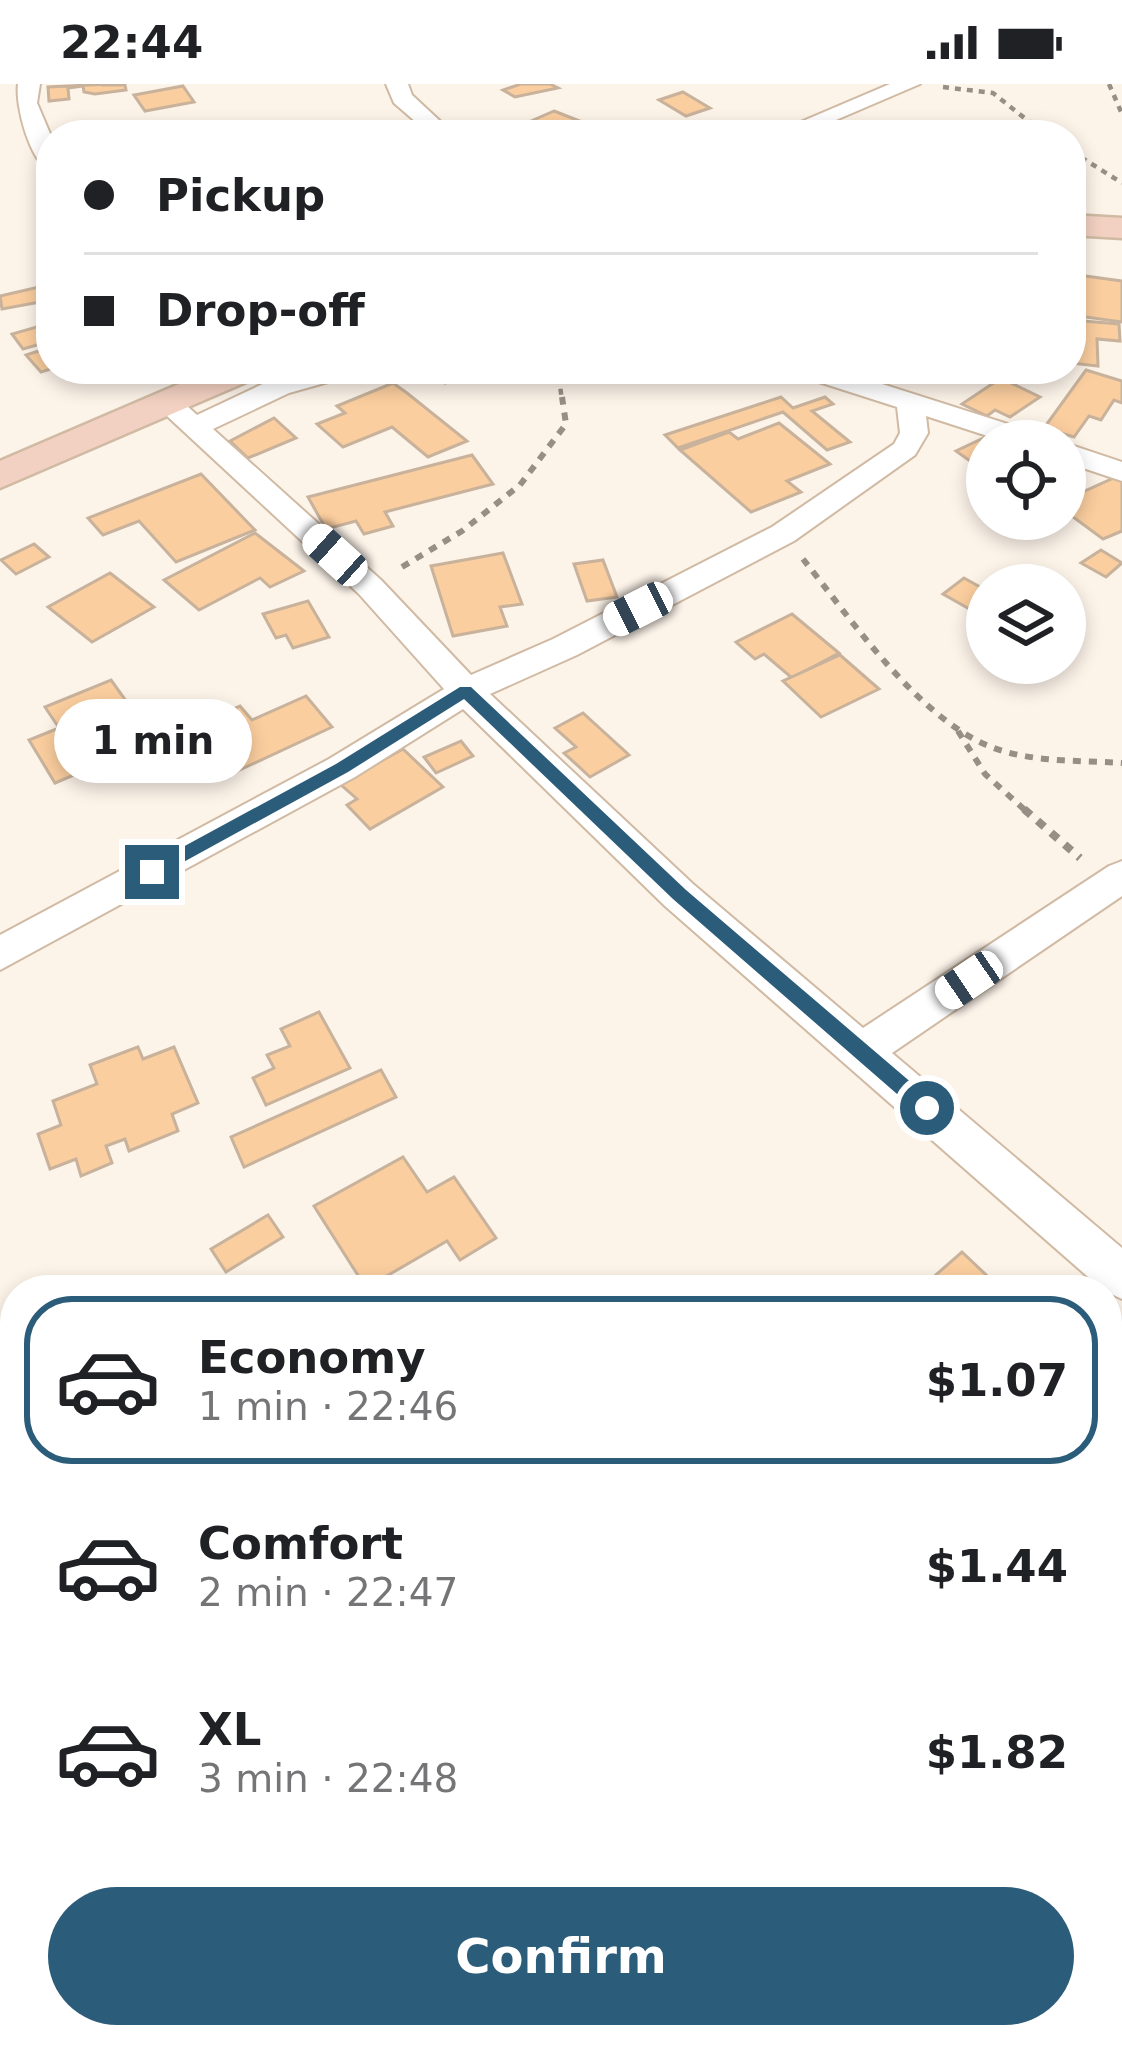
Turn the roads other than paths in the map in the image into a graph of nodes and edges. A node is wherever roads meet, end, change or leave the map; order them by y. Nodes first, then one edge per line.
1 (29, 84) edge
2 (397, 84) edge
3 (907, 85) edge
4 (427, 120) edge
5 (820, 120) edge
6 (36, 127) edge
7 (1086, 226) edge
8 (1122, 228) edge
9 (224, 384) edge
10 (290, 384) edge
11 (850, 384) edge
12 (911, 405) junction
13 (181, 415) junction
14 (966, 421) edge
15 (1086, 459) edge
16 (1122, 472) edge
17 (0, 476) edge
18 (466, 691) junction
19 (1117, 880) edge
20 (0, 954) edge
21 (862, 1051) junction
22 (1121, 1275) edge

1 - 6 street
2 - 4 street
3 - 5 street
7 - 8 main road
9 - 13 main road
10 - 13 street
11 - 12 street
12 - 14 street
12 - 18 street
13 - 17 main road
13 - 18 street
15 - 16 street
18 - 20 street
18 - 21 street
19 - 21 street
21 - 22 street

